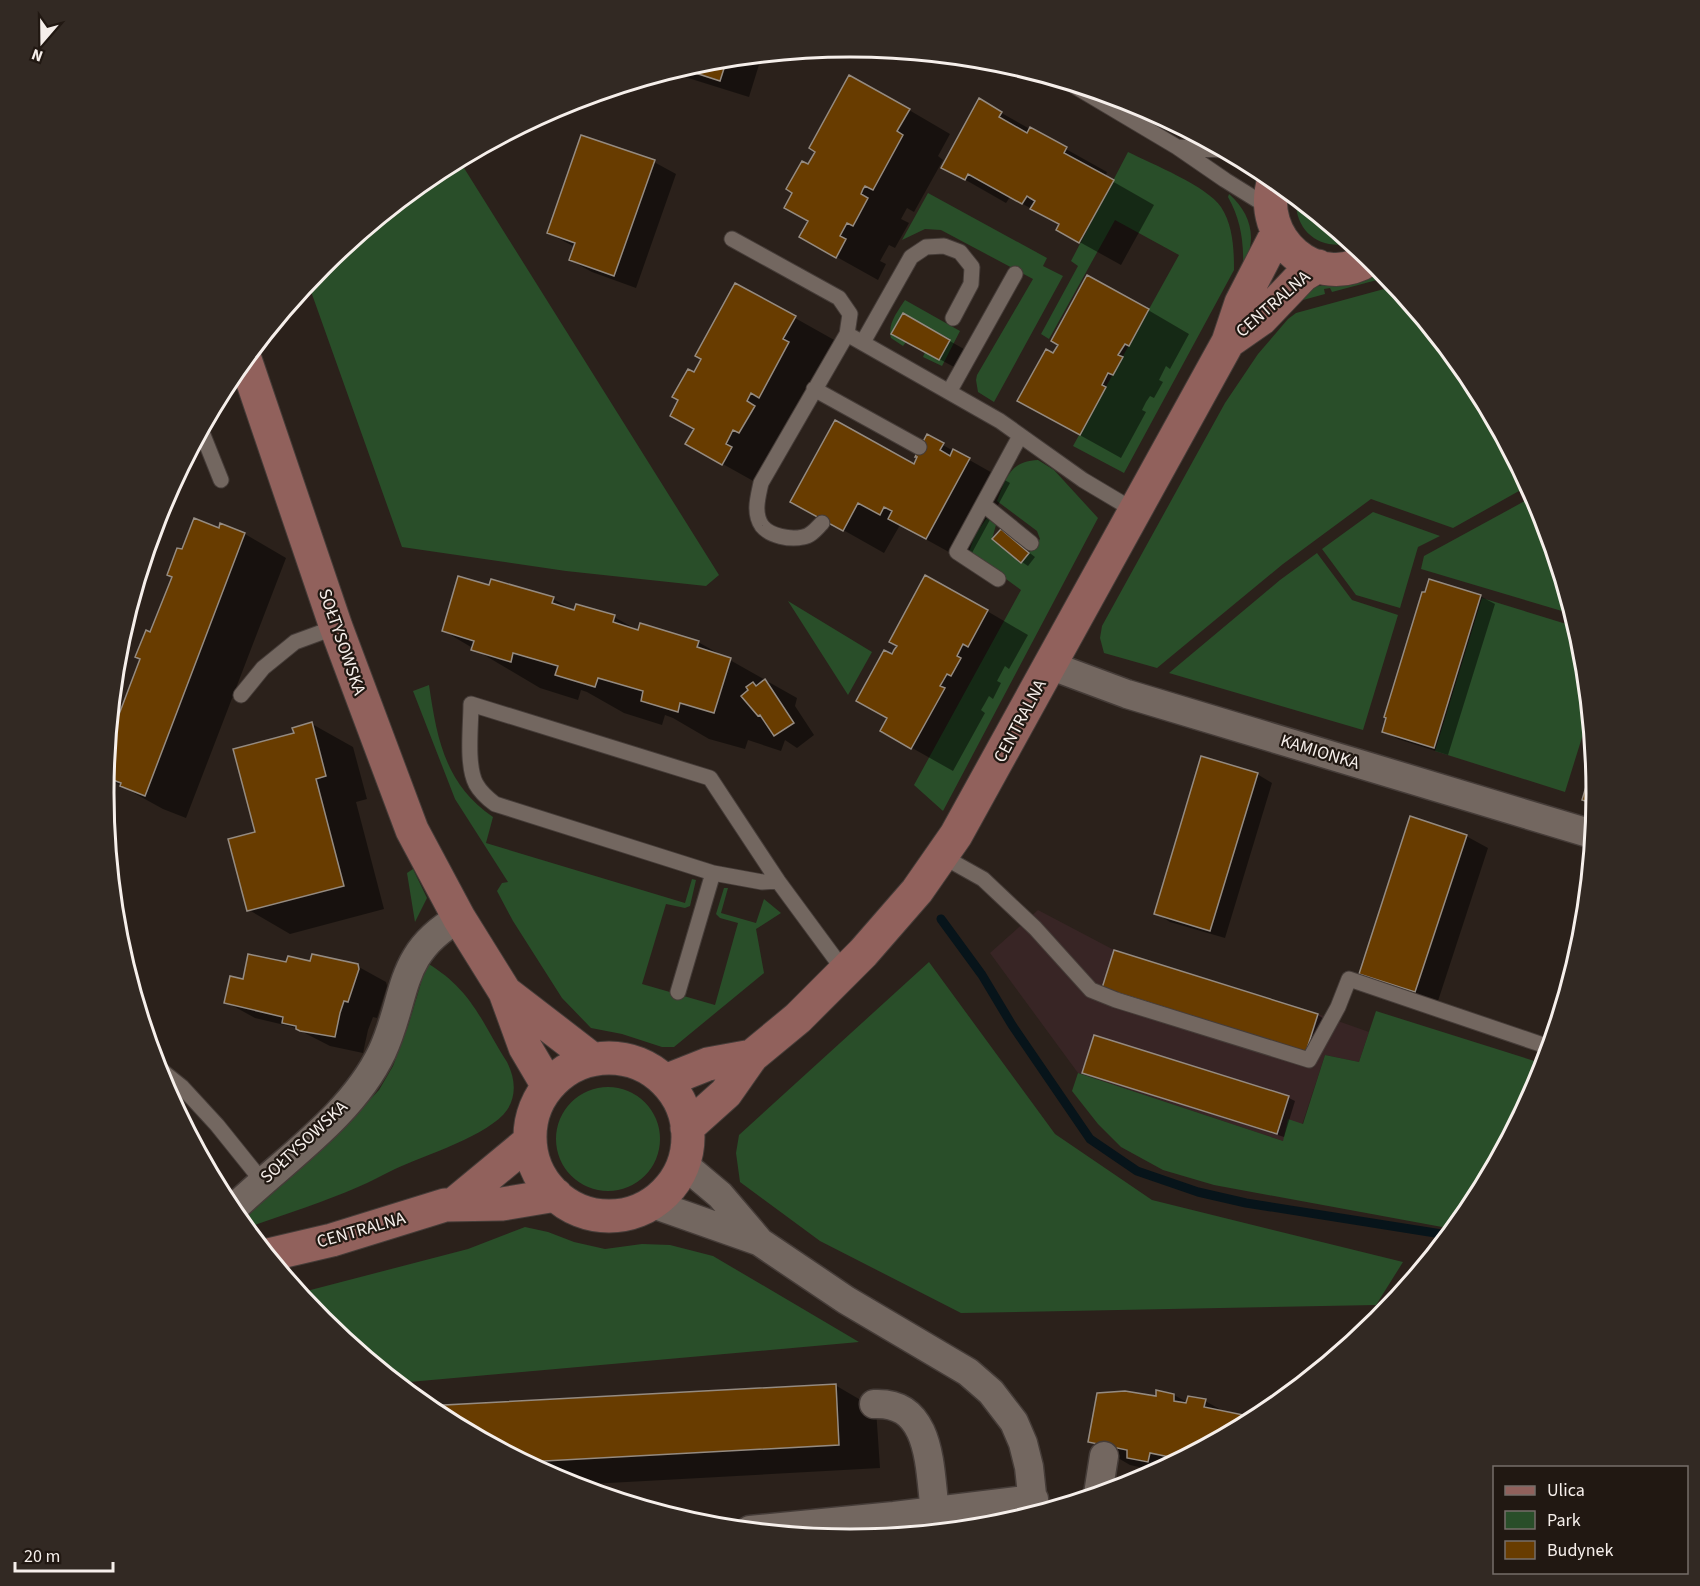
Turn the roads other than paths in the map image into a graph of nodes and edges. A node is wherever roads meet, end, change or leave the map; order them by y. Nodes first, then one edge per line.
1 (1126, 111) edge
2 (1177, 147) junction
3 (1205, 149) edge
4 (1274, 207) edge
5 (732, 239) dead end
6 (1360, 263) edge
7 (1318, 266) junction
8 (1015, 274) dead end
9 (953, 318) dead end
10 (847, 334) junction
11 (863, 342) junction
12 (1228, 342) junction
13 (249, 369) edge
14 (814, 389) junction
15 (949, 392) junction
16 (1020, 436) junction
17 (205, 440) edge
18 (919, 447) dead end
19 (221, 480) dead end
20 (984, 505) junction
21 (1135, 511) junction
22 (822, 523) dead end
23 (1031, 543) dead end
24 (998, 579) dead end
25 (336, 627) junction
26 (1049, 665) junction
27 (241, 695) dead end
28 (1584, 832) edge
29 (942, 856) junction
30 (713, 873) junction
31 (778, 881) junction
32 (459, 918) junction
33 (845, 972) junction
34 (506, 992) junction
35 (678, 992) dead end
36 (1542, 1044) edge
37 (752, 1056) junction
38 (592, 1059) junction
39 (172, 1079) edge
40 (665, 1081) junction
41 (548, 1086) junction
42 (687, 1128) junction
43 (530, 1141) junction
44 (682, 1163) junction
45 (262, 1181) junction
46 (556, 1195) junction
47 (239, 1203) edge
48 (650, 1203) junction
49 (454, 1204) junction
50 (760, 1242) junction
51 (276, 1253) edge
52 (874, 1404) dead end
53 (1104, 1456) dead end
54 (1099, 1485) edge
55 (1031, 1506) edge
56 (1034, 1506) edge
57 (935, 1511) junction
58 (789, 1526) edge

1 - 2 lane
2 - 3 lane
2 - 4 lane
4 - 7 street
4 - 12 street, CENTRALNA
5 - 10 lane
6 - 7 street
7 - 12 street, CENTRALNA
8 - 15 lane
9 - 11 lane
10 - 11 lane
10 - 14 lane
11 - 15 lane
12 - 21 street, CENTRALNA
13 - 25 street, SOŁTYSOWSKA
14 - 18 lane
14 - 22 lane
15 - 16 lane
16 - 20 lane
16 - 21 lane
17 - 19 lane
20 - 23 lane
20 - 24 lane
21 - 26 street, CENTRALNA
25 - 27 lane
25 - 32 street, SOŁTYSOWSKA
26 - 28 street, KAMIONKA
26 - 29 street, CENTRALNA
29 - 33 street, CENTRALNA
29 - 36 lane
30 - 31 lane
30 - 31 lane
30 - 35 lane
31 - 33 lane
32 - 34 street, SOŁTYSOWSKA
32 - 45 street, SOŁTYSOWSKA
33 - 37 street, CENTRALNA
34 - 38 street, SOŁTYSOWSKA
34 - 41 street, SOŁTYSOWSKA
37 - 40 street, CENTRALNA
37 - 42 street, CENTRALNA
38 - 40 street
38 - 41 street
39 - 45 lane
40 - 42 street
41 - 43 street
42 - 44 street
43 - 46 street
43 - 49 street, CENTRALNA
44 - 48 street
44 - 50 street
45 - 47 street, SOŁTYSOWSKA
46 - 48 street
46 - 49 street, CENTRALNA
48 - 50 street
49 - 51 street, CENTRALNA
50 - 56 street
52 - 57 street
53 - 54 street
55 - 57 street
57 - 58 street

